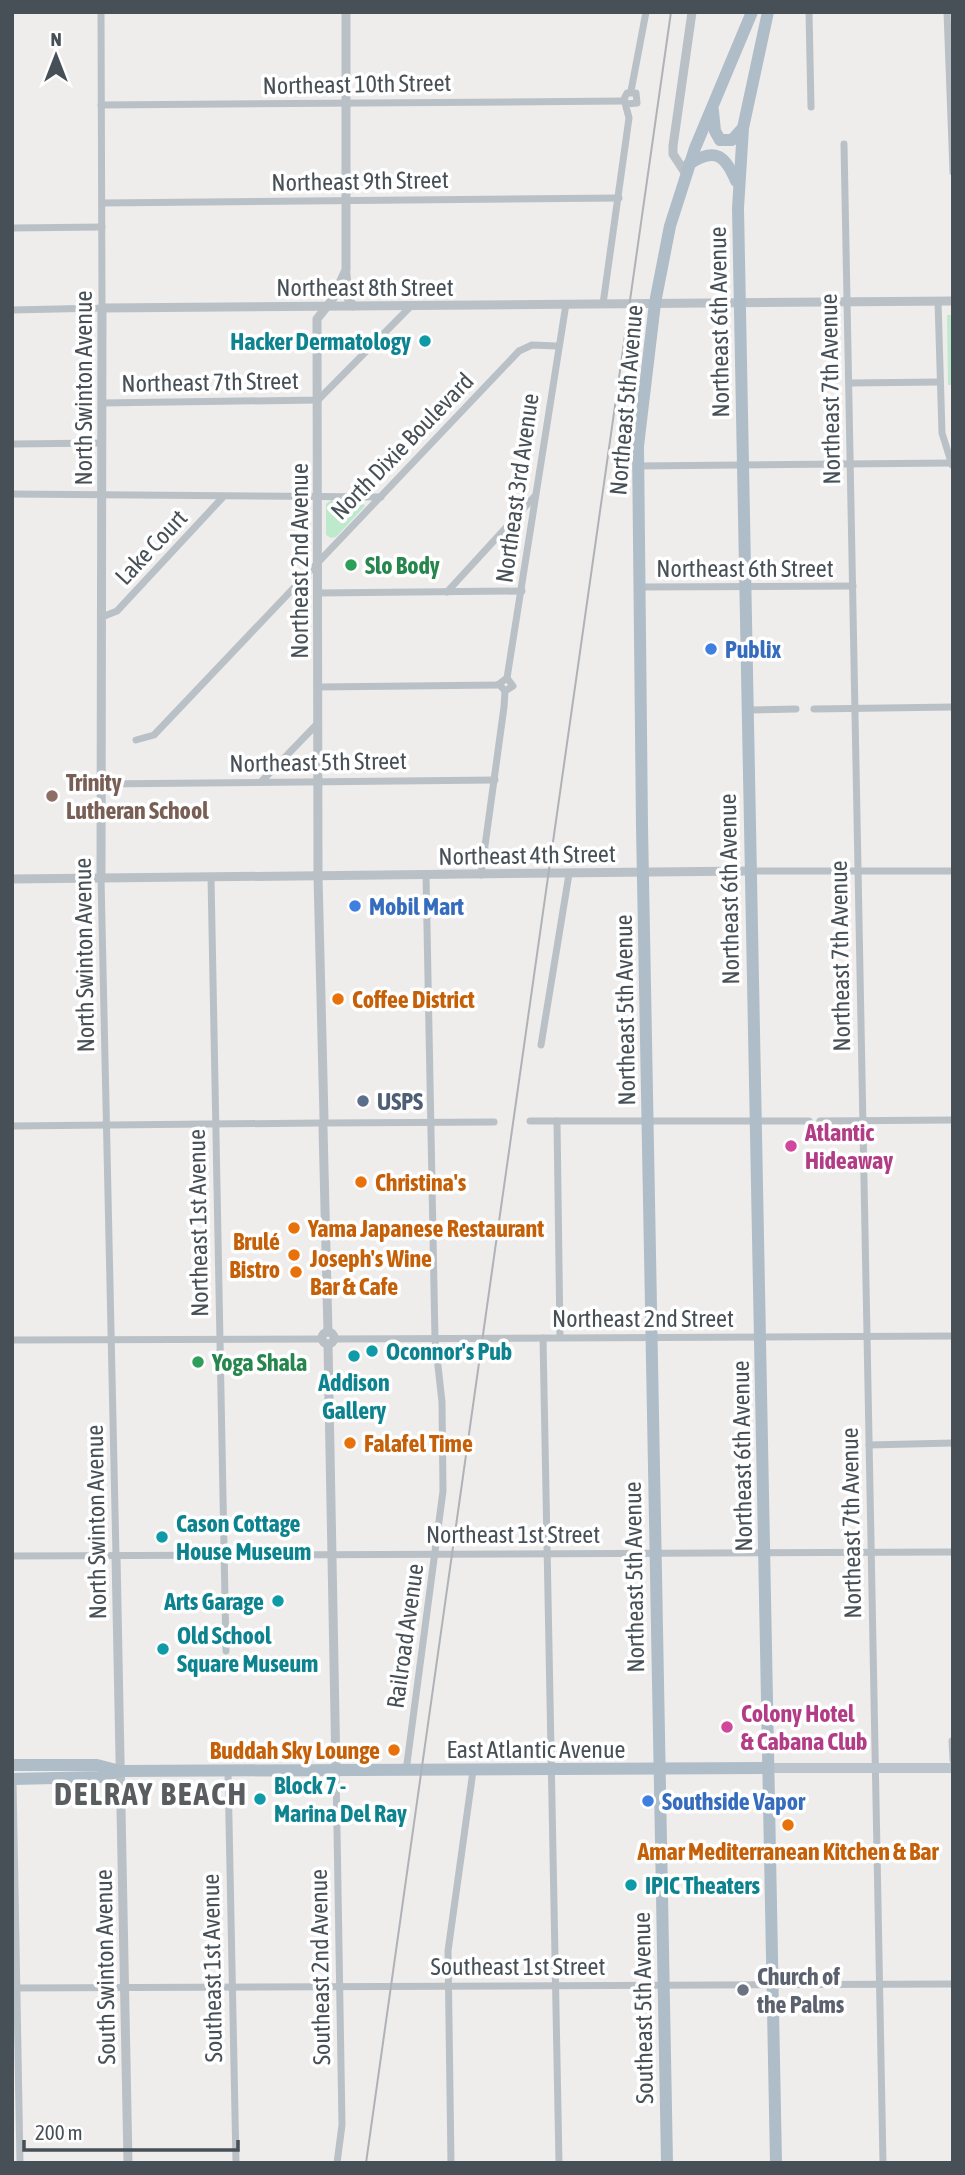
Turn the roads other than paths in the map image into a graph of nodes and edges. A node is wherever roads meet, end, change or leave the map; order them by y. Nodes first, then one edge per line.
1 (101, 12) edge
2 (346, 12) edge
3 (646, 12) edge
4 (692, 12) edge
5 (752, 12) edge
6 (768, 12) edge
7 (810, 12) edge
8 (947, 12) edge
9 (630, 98) junction
10 (346, 104) junction
11 (101, 105) junction
12 (713, 107) junction
13 (811, 107) dead end
14 (743, 128) junction
15 (844, 144) dead end
16 (688, 169) junction
17 (953, 172) edge
18 (738, 185) junction
19 (619, 198) junction
20 (346, 201) junction
21 (102, 203) junction
22 (102, 227) junction
23 (12, 228) edge
24 (346, 270) junction
25 (938, 301) junction
26 (953, 301) edge
27 (847, 302) junction
28 (655, 303) junction
29 (739, 303) junction
30 (566, 304) junction
31 (603, 304) junction
32 (328, 306) junction
33 (354, 306) junction
34 (411, 306) junction
35 (102, 308) junction
36 (12, 310) edge
37 (557, 346) junction
38 (940, 382) junction
39 (849, 383) junction
40 (318, 400) junction
41 (102, 403) junction
42 (102, 443) junction
43 (12, 444) edge
44 (850, 464) junction
45 (952, 464) edge
46 (742, 465) junction
47 (637, 466) junction
48 (12, 494) edge
49 (102, 496) junction
50 (535, 496) junction
51 (223, 497) junction
52 (318, 497) junction
53 (381, 497) junction
54 (318, 565) junction
55 (853, 586) junction
56 (638, 587) junction
57 (744, 587) junction
58 (522, 591) junction
59 (447, 592) junction
60 (318, 593) junction
61 (103, 617) junction
62 (507, 678) junction
63 (318, 687) junction
64 (502, 688) junction
65 (953, 707) edge
66 (796, 709) dead end
67 (814, 709) dead end
68 (855, 709) junction
69 (747, 710) junction
70 (318, 723) junction
71 (136, 740) dead end
72 (495, 780) junction
73 (260, 782) junction
74 (318, 782) junction
75 (100, 784) junction
76 (750, 871) junction
77 (953, 871) edge
78 (643, 872) junction
79 (858, 872) junction
80 (569, 874) junction
81 (426, 875) junction
82 (481, 875) junction
83 (318, 876) junction
84 (211, 877) junction
85 (102, 878) junction
86 (12, 879) edge
87 (541, 1045) dead end
88 (863, 1120) junction
89 (953, 1120) edge
90 (530, 1121) dead end
91 (556, 1121) junction
92 (809, 1121) dead end
93 (820, 1121) dead end
94 (431, 1122) junction
95 (494, 1122) dead end
96 (648, 1122) junction
97 (755, 1122) junction
98 (323, 1123) junction
99 (215, 1124) junction
100 (108, 1125) junction
101 (12, 1126) edge
102 (953, 1336) edge
103 (560, 1337) junction
104 (652, 1337) junction
105 (760, 1337) junction
106 (867, 1337) junction
107 (543, 1338) junction
108 (328, 1339) junction
109 (435, 1339) junction
110 (12, 1340) edge
111 (112, 1340) junction
112 (219, 1340) junction
113 (953, 1443) edge
114 (869, 1445) junction
115 (764, 1551) junction
116 (871, 1551) junction
117 (655, 1552) junction
118 (953, 1552) edge
119 (331, 1554) junction
120 (435, 1554) junction
121 (548, 1554) junction
122 (12, 1556) edge
123 (116, 1556) junction
124 (224, 1556) junction
125 (226, 1651) dead end
126 (952, 1741) edge
127 (953, 1760) edge
128 (12, 1765) edge
129 (32, 1766) junction
130 (768, 1768) junction
131 (875, 1768) junction
132 (953, 1768) edge
133 (659, 1769) junction
134 (551, 1770) junction
135 (120, 1771) junction
136 (336, 1771) junction
137 (406, 1771) junction
138 (473, 1771) junction
139 (228, 1772) junction
140 (12, 1779) edge
141 (772, 1984) junction
142 (953, 1984) edge
143 (448, 1985) junction
144 (555, 1985) junction
145 (664, 1985) junction
146 (879, 1985) junction
147 (340, 1986) junction
148 (125, 1987) junction
149 (232, 1987) junction
150 (14, 1988) edge
151 (20, 2163) edge
152 (128, 2163) edge
153 (236, 2163) edge
154 (337, 2163) edge
155 (451, 2163) edge
156 (559, 2163) edge
157 (667, 2163) edge
158 (776, 2163) edge
159 (883, 2163) edge

1 - 11 street, North Swinton Avenue
2 - 10 street, Northeast 2nd Avenue
3 - 9 street
4 - 16 street
5 - 12 main road, Northeast 5th Avenue
6 - 14 main road, Northeast 6th Avenue
7 - 13 street
8 - 17 street
9 - 10 street, Northeast 10th Street
9 - 19 street
10 - 11 street, Northeast 10th Street
10 - 20 street, Northeast 2nd Avenue
11 - 21 street, North Swinton Avenue
12 - 14 main road
12 - 16 main road, Northeast 5th Avenue
14 - 18 main road, Northeast 6th Avenue
15 - 27 street, Northeast 7th Avenue
16 - 18 main road
16 - 28 main road, Northeast 5th Avenue
18 - 29 main road, Northeast 6th Avenue
19 - 20 street, Northeast 9th Street
19 - 31 street
20 - 21 street, Northeast 9th Street
20 - 24 street, Northeast 2nd Avenue
21 - 22 street, North Swinton Avenue
22 - 23 street
22 - 35 street, North Swinton Avenue
24 - 32 street, Northeast 2nd Avenue
24 - 33 street
25 - 26 street, Northeast 8th Street
25 - 27 street, Northeast 8th Street
25 - 38 street
27 - 29 street, Northeast 8th Street
27 - 39 street, Northeast 7th Avenue
28 - 29 street, Northeast 8th Street
28 - 31 street, Northeast 8th Street
28 - 47 main road, Northeast 5th Avenue
29 - 46 main road, Northeast 6th Avenue
30 - 31 street, Northeast 8th Street
30 - 34 street, Northeast 8th Street
30 - 37 street, Northeast 3rd Avenue
32 - 33 street, Northeast 8th Street
32 - 35 street, Northeast 8th Street
32 - 40 street, Northeast 2nd Avenue
33 - 34 street, Northeast 8th Street
34 - 40 street
35 - 36 street
35 - 41 street, North Swinton Avenue
37 - 50 street, Northeast 3rd Avenue
37 - 53 street, North Dixie Boulevard
38 - 39 street
38 - 45 street
39 - 44 street, Northeast 7th Avenue
40 - 41 street, Northeast 7th Street
40 - 52 street, Northeast 2nd Avenue
41 - 42 street, North Swinton Avenue
42 - 43 street
42 - 49 street, North Swinton Avenue
44 - 45 street
44 - 46 street
44 - 55 street, Northeast 7th Avenue
46 - 47 street
46 - 57 main road, Northeast 6th Avenue
47 - 56 main road, Northeast 5th Avenue
48 - 49 street
49 - 51 street
49 - 61 street, North Swinton Avenue
50 - 58 street, Northeast 3rd Avenue
50 - 59 street
51 - 52 street
51 - 61 street, Lake Court
52 - 53 street
52 - 54 street, Northeast 2nd Avenue
53 - 54 street, North Dixie Boulevard
54 - 60 street, Northeast 2nd Avenue
54 - 71 street, North Dixie Boulevard
55 - 57 street, Northeast 6th Street
55 - 68 street, Northeast 7th Avenue
56 - 57 street, Northeast 6th Street
56 - 78 main road, Northeast 5th Avenue
57 - 69 main road, Northeast 6th Avenue
58 - 59 street
58 - 62 street, Northeast 3rd Avenue
59 - 60 street
60 - 63 street, Northeast 2nd Avenue
61 - 75 street, North Swinton Avenue
62 - 64 street
62 - 64 street, Northeast 3rd Avenue
63 - 64 street
63 - 70 street, Northeast 2nd Avenue
64 - 72 street, Northeast 3rd Avenue
65 - 68 street
66 - 69 street
67 - 68 street
68 - 79 street, Northeast 7th Avenue
69 - 76 main road, Northeast 6th Avenue
70 - 73 street
70 - 74 street, Northeast 2nd Avenue
72 - 74 street, Northeast 5th Street
72 - 82 street, Northeast 3rd Avenue
73 - 74 street, Northeast 5th Street
73 - 75 street, Northeast 5th Street
74 - 83 street, Northeast 2nd Avenue
75 - 85 street, North Swinton Avenue
76 - 78 street, Northeast 4th Street
76 - 79 street, Northeast 4th Street
76 - 97 main road, Northeast 6th Avenue
77 - 79 street, Northeast 4th Street
78 - 80 street, Northeast 4th Street
78 - 96 main road, Northeast 5th Avenue
79 - 88 street, Northeast 7th Avenue
80 - 82 street, Northeast 4th Street
80 - 87 street
81 - 82 street, Northeast 4th Street
81 - 83 street, Northeast 4th Street
81 - 94 street
83 - 84 street, Northeast 4th Street
83 - 98 street, Northeast 2nd Avenue
84 - 85 street, Northeast 4th Street
84 - 99 street, Northeast 1st Avenue
85 - 86 street, Northeast 4th Street
85 - 100 street, North Swinton Avenue
88 - 89 street
88 - 93 street
88 - 106 street, Northeast 7th Avenue
90 - 91 street
91 - 96 street
91 - 103 street
92 - 97 street
94 - 95 street
94 - 98 street
94 - 109 street
96 - 97 street
96 - 104 main road, Northeast 5th Avenue
97 - 105 main road, Northeast 6th Avenue
98 - 99 street
98 - 108 street, Northeast 2nd Avenue
99 - 100 street
99 - 112 street, Northeast 1st Avenue
100 - 101 street
100 - 111 street, North Swinton Avenue
102 - 106 street, Northeast 2nd Street
103 - 104 street, Northeast 2nd Street
103 - 107 street, Northeast 2nd Street
104 - 105 street, Northeast 2nd Street
104 - 117 main road, Northeast 5th Avenue
105 - 106 street, Northeast 2nd Street
105 - 115 main road, Northeast 6th Avenue
106 - 114 street, Northeast 7th Avenue
107 - 109 street, Northeast 2nd Street
107 - 121 street
108 - 109 street, Northeast 2nd Street
108 - 112 street, Northeast 2nd Street
108 - 119 street, Northeast 2nd Avenue
109 - 120 street, Railroad Avenue
110 - 111 street, Northeast 2nd Street
111 - 112 street, Northeast 2nd Street
111 - 123 street, North Swinton Avenue
112 - 124 street, Northeast 1st Avenue
113 - 114 street
114 - 116 street, Northeast 7th Avenue
115 - 116 street, Northeast 1st Street
115 - 117 street, Northeast 1st Street
115 - 130 main road, Northeast 6th Avenue
116 - 118 street, Northeast 1st Street
116 - 131 street, Northeast 7th Avenue
117 - 121 street, Northeast 1st Street
117 - 133 main road, Northeast 5th Avenue
119 - 120 street, Northeast 1st Street
119 - 124 street, Northeast 1st Street
119 - 136 street, Northeast 2nd Avenue
120 - 121 street, Northeast 1st Street
120 - 137 street, Railroad Avenue
121 - 134 street
122 - 123 street, Northeast 1st Street
123 - 124 street, Northeast 1st Street
123 - 135 street, North Swinton Avenue
124 - 125 street, Northeast 1st Avenue
126 - 127 street
128 - 129 main road
129 - 135 main road
129 - 140 main road
130 - 131 main road, East Atlantic Avenue
130 - 133 main road, East Atlantic Avenue
130 - 141 main road, Northeast 6th Avenue
131 - 132 main road, East Atlantic Avenue
131 - 146 street, Northeast 7th Avenue
133 - 134 main road, East Atlantic Avenue
133 - 145 main road, Southeast 5th Avenue
134 - 138 main road, East Atlantic Avenue
134 - 144 street
135 - 139 main road, East Atlantic Avenue
135 - 140 main road
135 - 148 street, South Swinton Avenue
136 - 137 main road, East Atlantic Avenue
136 - 139 main road, East Atlantic Avenue
136 - 147 street, Southeast 2nd Avenue
137 - 138 main road, East Atlantic Avenue
138 - 143 street
139 - 149 street, Southeast 1st Avenue
140 - 150 street
141 - 145 street, Southeast 1st Street
141 - 146 street, Southeast 1st Street
141 - 158 main road, Northeast 6th Avenue
142 - 146 street, Southeast 1st Street
143 - 144 street, Southeast 1st Street
143 - 147 street, Southeast 1st Street
143 - 155 street
144 - 145 street, Southeast 1st Street
144 - 156 street
145 - 157 main road, Southeast 5th Avenue
146 - 159 street, Northeast 7th Avenue
147 - 149 street, Southeast 1st Street
147 - 154 street, Southeast 2nd Avenue
148 - 149 street, Southeast 1st Street
148 - 150 street, Southeast 1st Street
148 - 152 street, South Swinton Avenue
149 - 153 street, Southeast 1st Avenue
150 - 151 street

